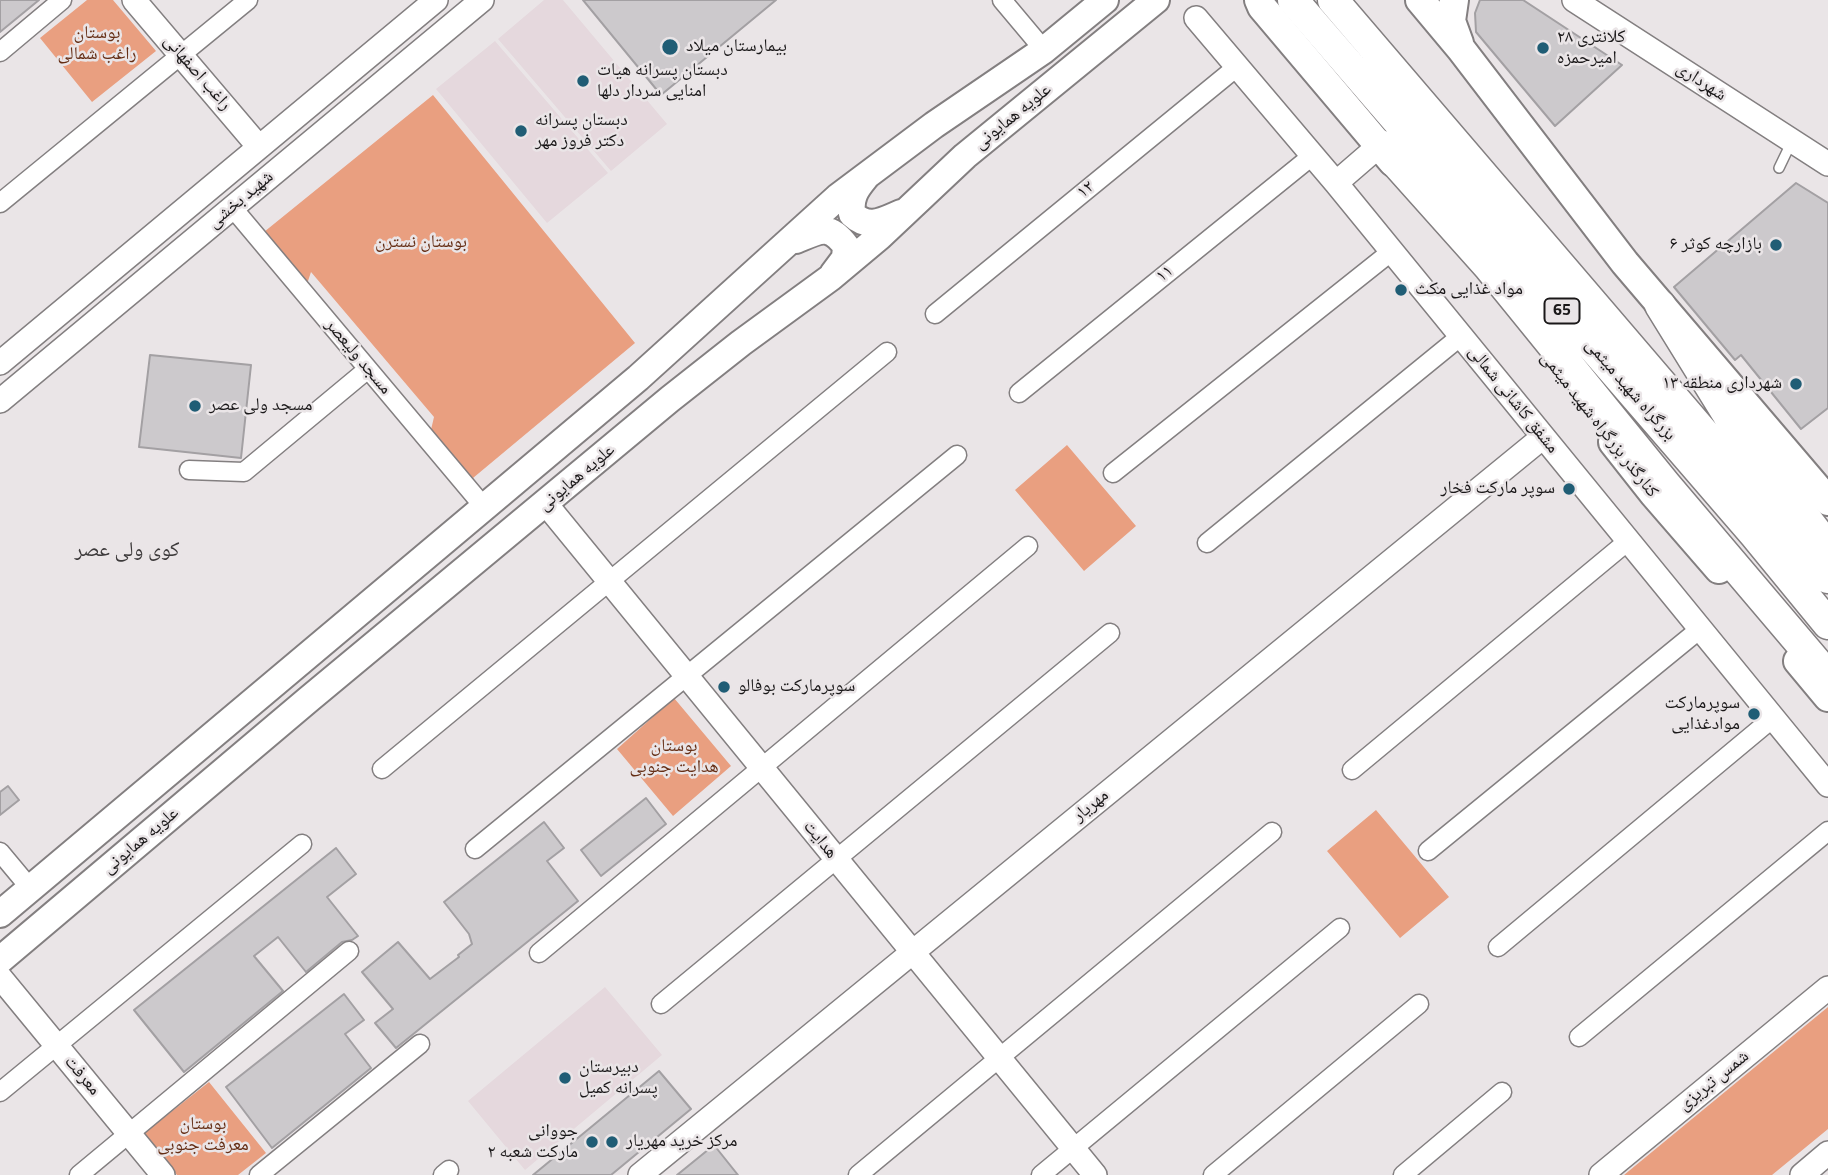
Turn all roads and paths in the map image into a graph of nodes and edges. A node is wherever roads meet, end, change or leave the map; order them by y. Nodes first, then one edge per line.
1 (62, 0) edge
2 (134, 0) edge
3 (248, 0) edge
4 (436, 0) edge
5 (482, 0) edge
6 (1002, 0) edge
7 (1105, 0) edge
8 (1156, 0) edge
9 (1167, 0) edge
10 (1293, 0) edge
11 (1333, 0) edge
12 (1420, 0) edge
13 (1454, 0) edge
14 (1574, 0) edge
15 (1257, 2) edge
16 (1196, 18) dead end
17 (1126, 24) junction
18 (1461, 49) junction
19 (1044, 50) junction
20 (0, 52) edge
21 (181, 55) junction
22 (1238, 66) junction
23 (1792, 141) junction
24 (1380, 145) junction
25 (259, 147) junction
26 (1312, 156) junction
27 (1828, 164) edge
28 (1779, 168) dead end
29 (870, 172) junction
30 (1336, 183) junction
31 (0, 202) edge
32 (232, 207) junction
33 (908, 210) junction
34 (782, 246) junction
35 (1392, 251) junction
36 (830, 278) junction
37 (1660, 305) junction
38 (935, 314) dead end
39 (1461, 336) junction
40 (887, 352) dead end
41 (0, 363) edge
42 (368, 369) junction
43 (1019, 393) dead end
44 (0, 401) edge
45 (1543, 437) junction
46 (957, 455) dead end
47 (189, 470) dead end
48 (1113, 473) dead end
49 (1828, 501) edge
50 (546, 504) junction
51 (484, 507) junction
52 (1628, 541) junction
53 (1207, 543) dead end
54 (1028, 546) dead end
55 (1828, 547) edge
56 (1828, 578) edge
57 (609, 582) junction
58 (1828, 624) edge
59 (1700, 629) junction
60 (1110, 633) dead end
61 (685, 675) junction
62 (1828, 676) edge
63 (1828, 697) edge
64 (1773, 718) junction
65 (760, 767) junction
66 (382, 769) dead end
67 (1352, 770) dead end
68 (1828, 785) edge
69 (1828, 831) edge
70 (1272, 832) dead end
71 (302, 844) dead end
72 (475, 849) dead end
73 (1428, 851) dead end
74 (0, 852) edge
75 (836, 860) junction
76 (30, 888) junction
77 (0, 914) edge
78 (1340, 928) dead end
79 (1498, 947) dead end
80 (349, 951) dead end
81 (539, 953) dead end
82 (912, 953) junction
83 (0, 960) edge
84 (0, 977) edge
85 (1828, 988) edge
86 (661, 1004) dead end
87 (1419, 1004) dead end
88 (1579, 1037) dead end
89 (420, 1044) dead end
90 (57, 1046) junction
91 (999, 1058) junction
92 (0, 1092) edge
93 (1502, 1092) dead end
94 (130, 1133) junction
95 (1073, 1149) junction
96 (1828, 1153) edge
97 (79, 1175) edge
98 (163, 1175) edge
99 (260, 1175) edge
100 (640, 1175) edge
101 (858, 1175) edge
102 (1041, 1175) edge
103 (1095, 1175) edge
104 (1213, 1175) edge
105 (1403, 1175) edge
106 (1601, 1175) edge
107 (1802, 1175) edge

1 - 20 street
2 - 21 street, راغب اصفهانی
3 - 21 street
4 - 25 street, شهید بخشی
5 - 32 street, شهید بخشی
6 - 19 street
7 - 19 main road, علویه همایونی
8 - 17 main road, علویه همایونی
9 - 17 main road
10 - 58 highway, بزرگراه شهید میثمی / 65
11 - 56 highway, بزرگراه شهید میثمی / 65
12 - 18 main road
13 - 18 main road
14 - 23 street, شهرداری
15 - 24 main road, کنارگذر بزرگراه شهید میثمی
16 - 22 street, مشفق کاشانی شمالی
17 - 33 main road, علویه همایونی
18 - 37 main road
19 - 29 main road, علویه همایونی
21 - 25 street, راغب اصفهانی
21 - 31 street
22 - 26 street, مشفق کاشانی شمالی
22 - 38 street, ۱۲
23 - 27 street, شهرداری
23 - 28 lane
24 - 30 street
24 - 62 highway
24 - 63 main road, کنارگذر بزرگراه شهید میثمی
25 - 41 street, شهید بخشی
26 - 30 street, مشفق کاشانی شمالی
26 - 43 street, ۱۱
29 - 33 main road
29 - 34 main road, علویه همایونی
30 - 35 street, مشفق کاشانی شمالی
32 - 42 street, مسجد ولیعصر
32 - 44 street, شهید بخشی
33 - 36 main road, علویه همایونی
34 - 36 main road
34 - 51 main road, علویه همایونی
35 - 39 street, مشفق کاشانی شمالی
35 - 48 street
36 - 50 main road, علویه همایونی
37 - 49 main road
37 - 55 highway
39 - 45 street, مشفق کاشانی شمالی
39 - 53 street
40 - 57 street
42 - 47 street
42 - 51 street, مسجد ولیعصر
45 - 52 street, مشفق کاشانی شمالی
45 - 82 street, مهریار
46 - 61 street
50 - 57 street, هدایت
50 - 83 main road, علویه همایونی
51 - 76 main road, علویه همایونی
52 - 59 street, مشفق کاشانی شمالی
52 - 67 street
54 - 65 street
57 - 61 street, هدایت
57 - 66 street
59 - 64 street, مشفق کاشانی شمالی
59 - 73 street
60 - 75 street
61 - 65 street, هدایت
61 - 72 street
64 - 68 street, مشفق کاشانی شمالی
64 - 79 street
65 - 75 street, هدایت
65 - 81 street
69 - 88 street
70 - 91 street
71 - 90 street
74 - 76 street
75 - 82 street, هدایت
75 - 86 street
76 - 77 main road, علویه همایونی
78 - 95 street
80 - 94 street
82 - 91 street, هدایت
82 - 100 street, مهریار
84 - 90 street, معرفت
85 - 106 street, شمس تبریزی
87 - 104 street
89 - 99 street
90 - 92 street
90 - 94 street, معرفت
91 - 95 street, هدایت
91 - 101 street
93 - 105 street
94 - 97 street
94 - 98 street, معرفت
95 - 102 street
95 - 103 street, هدایت
96 - 107 street

